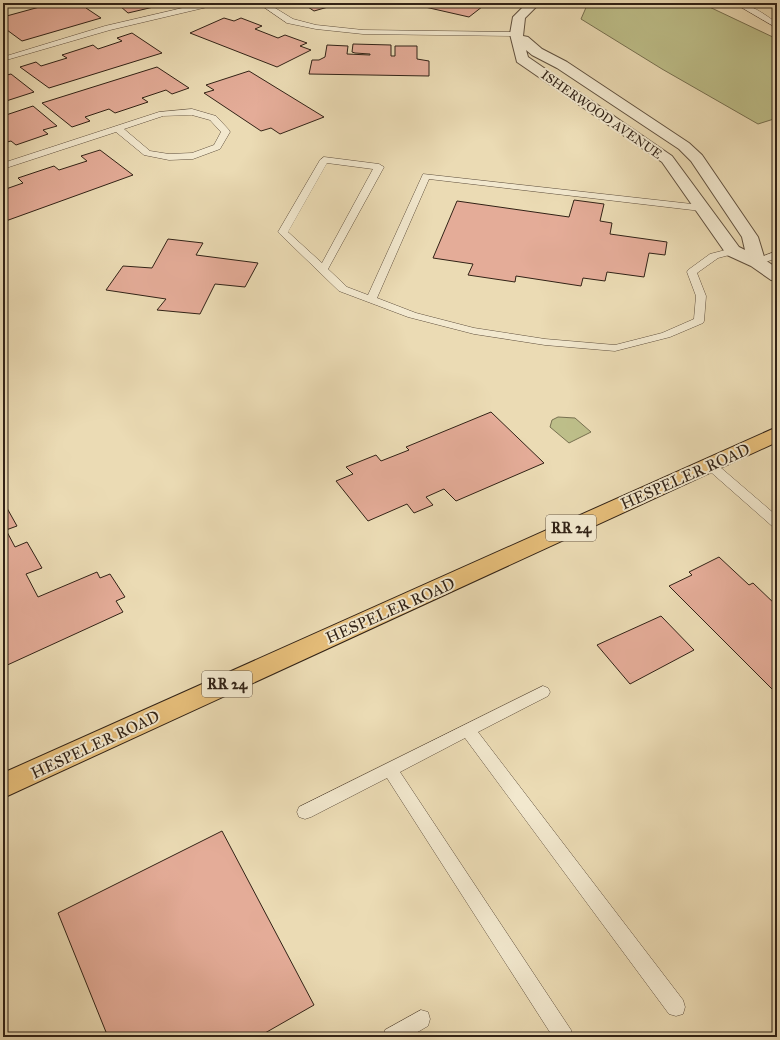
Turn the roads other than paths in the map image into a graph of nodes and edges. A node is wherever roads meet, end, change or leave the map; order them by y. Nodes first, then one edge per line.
1 (213, 3) edge
2 (262, 3) edge
3 (534, 3) edge
4 (738, 3) edge
5 (777, 26) edge
6 (516, 34) junction
7 (3, 59) edge
8 (117, 128) junction
9 (3, 166) edge
10 (701, 208) junction
11 (733, 251) junction
12 (777, 254) edge
13 (757, 262) junction
14 (323, 270) junction
15 (777, 276) edge
16 (371, 299) junction
17 (777, 434) edge
18 (709, 464) junction
19 (777, 523) edge
20 (543, 692) dead end
21 (468, 730) junction
22 (390, 770) junction
23 (3, 786) edge
24 (306, 812) dead end
25 (676, 1008) dead end
26 (421, 1019) dead end
27 (392, 1037) edge
28 (564, 1037) edge

1 - 7 lane
2 - 6 lane
3 - 6 street, ISHERWOOD AVENUE
4 - 5 lane
6 - 10 street, ISHERWOOD AVENUE
6 - 13 street, ISHERWOOD AVENUE
8 - 8 lane
8 - 9 lane
10 - 11 street, ISHERWOOD AVENUE
10 - 16 lane
11 - 13 street, ISHERWOOD AVENUE
11 - 16 lane
12 - 13 lane
13 - 15 street, ISHERWOOD AVENUE
14 - 14 lane
14 - 16 lane
17 - 18 main road, HESPELER ROAD / RR 24
18 - 19 lane
18 - 23 main road, HESPELER ROAD / RR 24
20 - 21 lane
21 - 22 lane
21 - 25 lane
22 - 24 lane
22 - 28 lane
26 - 27 lane

